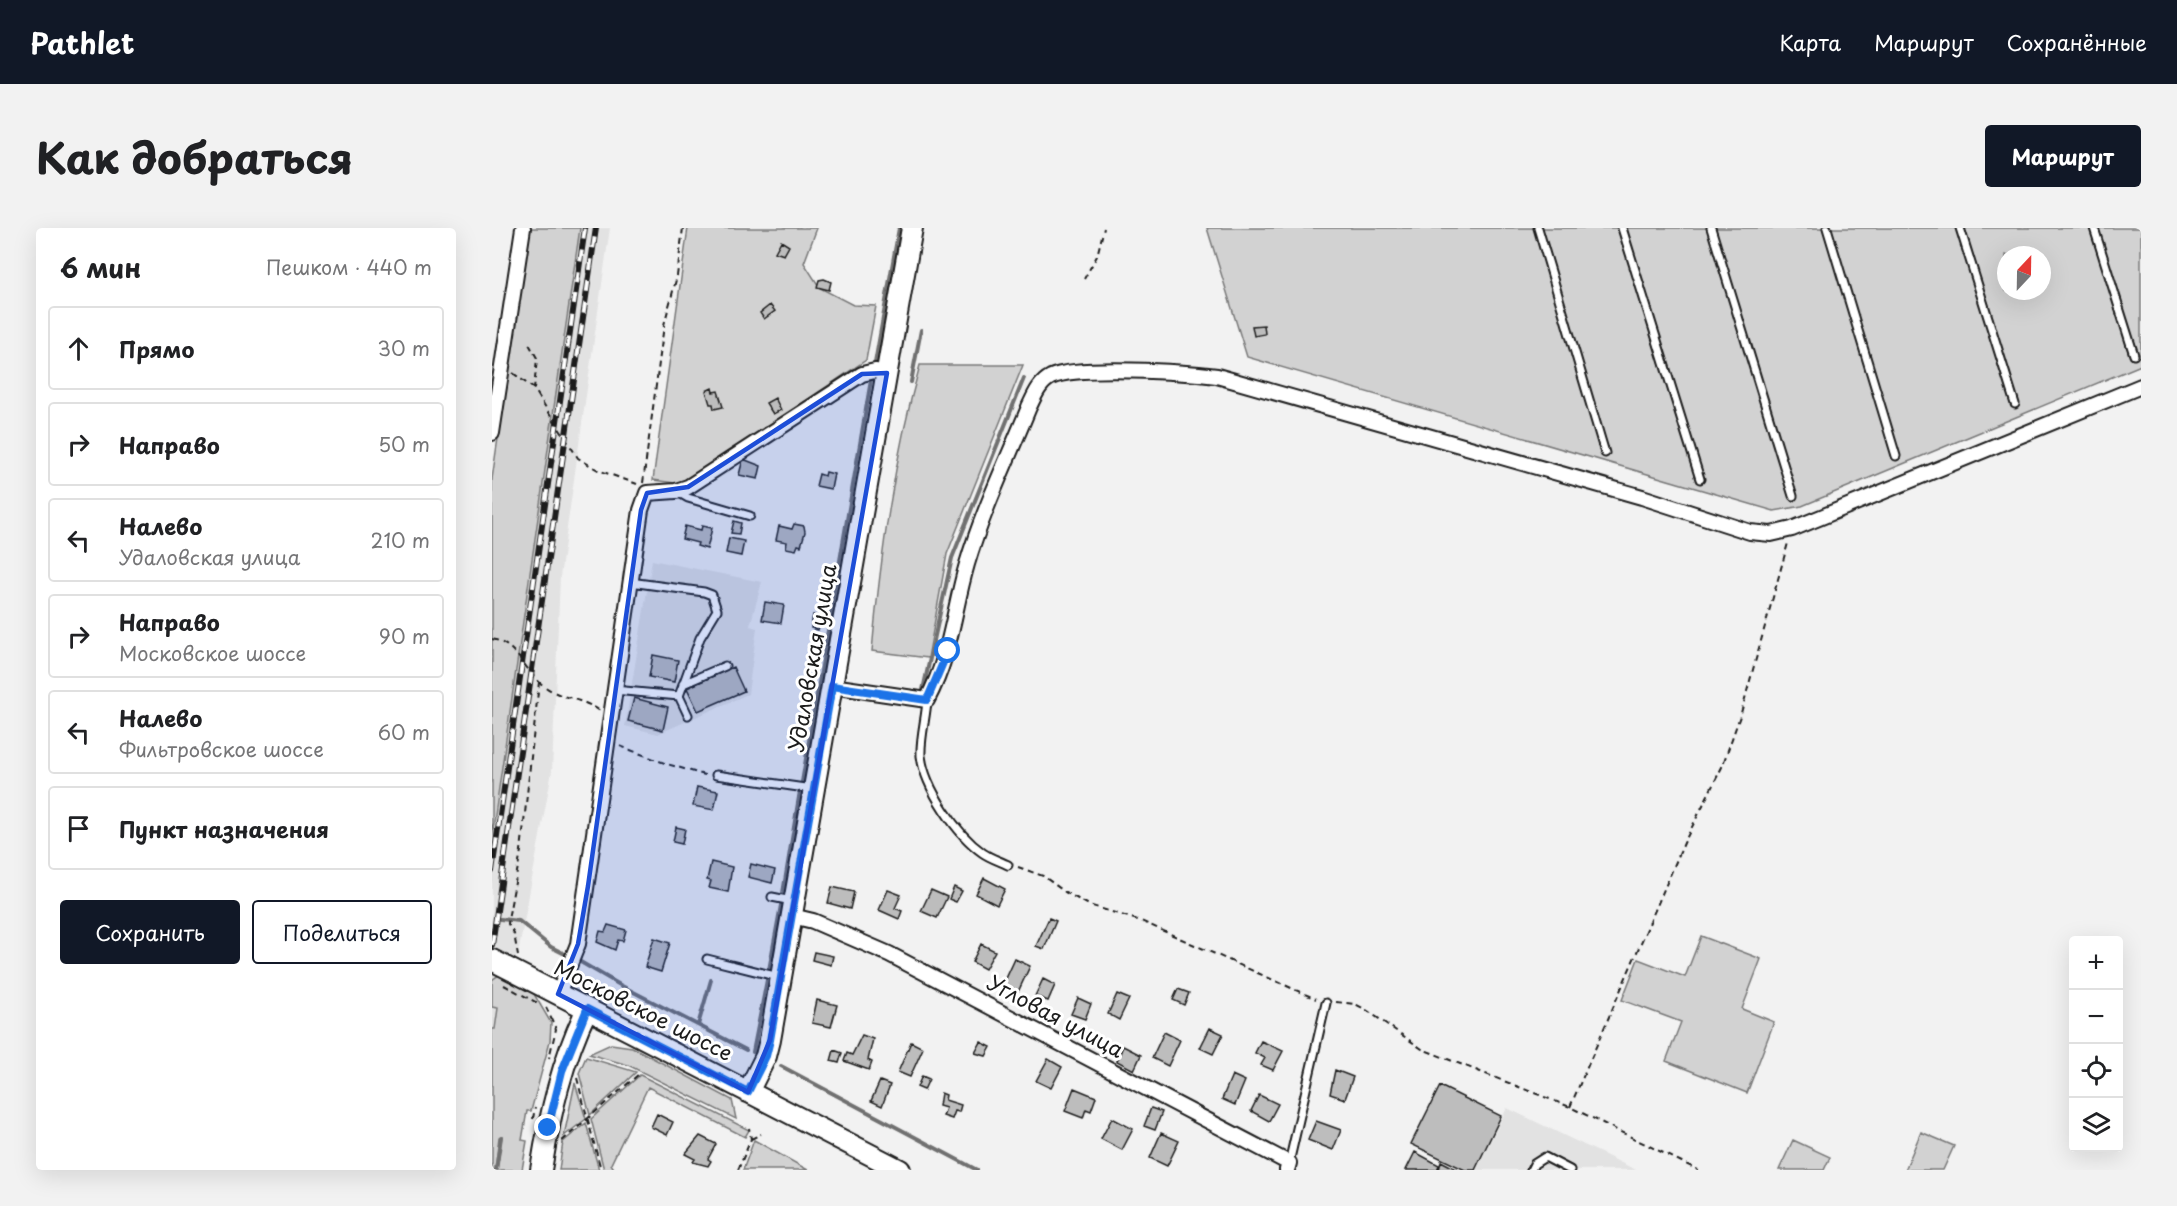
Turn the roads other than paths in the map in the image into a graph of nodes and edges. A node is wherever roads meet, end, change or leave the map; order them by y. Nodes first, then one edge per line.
1 (523, 228) edge
2 (912, 228) edge
3 (1538, 228) edge
4 (1622, 228) edge
5 (1711, 228) edge
6 (1827, 228) edge
7 (1960, 228) edge
8 (2094, 228) edge
9 (2134, 355) dead end
10 (887, 373) junction
11 (2141, 386) edge
12 (2015, 404) dead end
13 (492, 433) edge
14 (1605, 453) dead end
15 (1896, 456) dead end
16 (1700, 479) dead end
17 (676, 491) junction
18 (1792, 496) dead end
19 (750, 516) dead end
20 (630, 582) junction
21 (725, 666) dead end
22 (683, 684) junction
23 (832, 686) junction
24 (614, 690) junction
25 (679, 696) junction
26 (927, 700) junction
27 (688, 715) dead end
28 (716, 775) road end
29 (814, 789) junction
30 (1008, 865) road end
31 (772, 897) dead end
32 (793, 909) junction
33 (707, 959) dead end
34 (492, 960) edge
35 (781, 977) junction
36 (551, 998) junction
37 (1326, 1004) road end
38 (587, 1009) junction
39 (748, 1092) junction
40 (1288, 1167) edge
41 (542, 1170) edge
42 (900, 1170) edge
43 (1531, 1170) edge
44 (1569, 1170) edge

1 - 13 street
2 - 10 main road, Удаловская улица
3 - 14 lane
4 - 16 lane
5 - 18 lane
6 - 15 lane
7 - 12 lane
8 - 9 lane
10 - 17 street
10 - 23 main road, Удаловская улица
11 - 26 street
17 - 19 lane
17 - 20 street
20 - 22 lane
20 - 24 street
21 - 22 lane
22 - 25 lane
23 - 26 street
23 - 29 main road, Удаловская улица
24 - 25 lane
24 - 36 street
25 - 27 lane
26 - 30 lane
28 - 29 lane
29 - 32 main road, Удаловская улица
31 - 32 lane
32 - 35 main road, Удаловская улица
32 - 40 street, Угловая улица
33 - 35 lane
34 - 36 main road, Московское шоссе
35 - 39 main road, Удаловская улица
36 - 38 main road, Московское шоссе
37 - 40 lane
38 - 39 main road, Московское шоссе
38 - 41 main road
39 - 42 main road, Московское шоссе
43 - 44 lane

